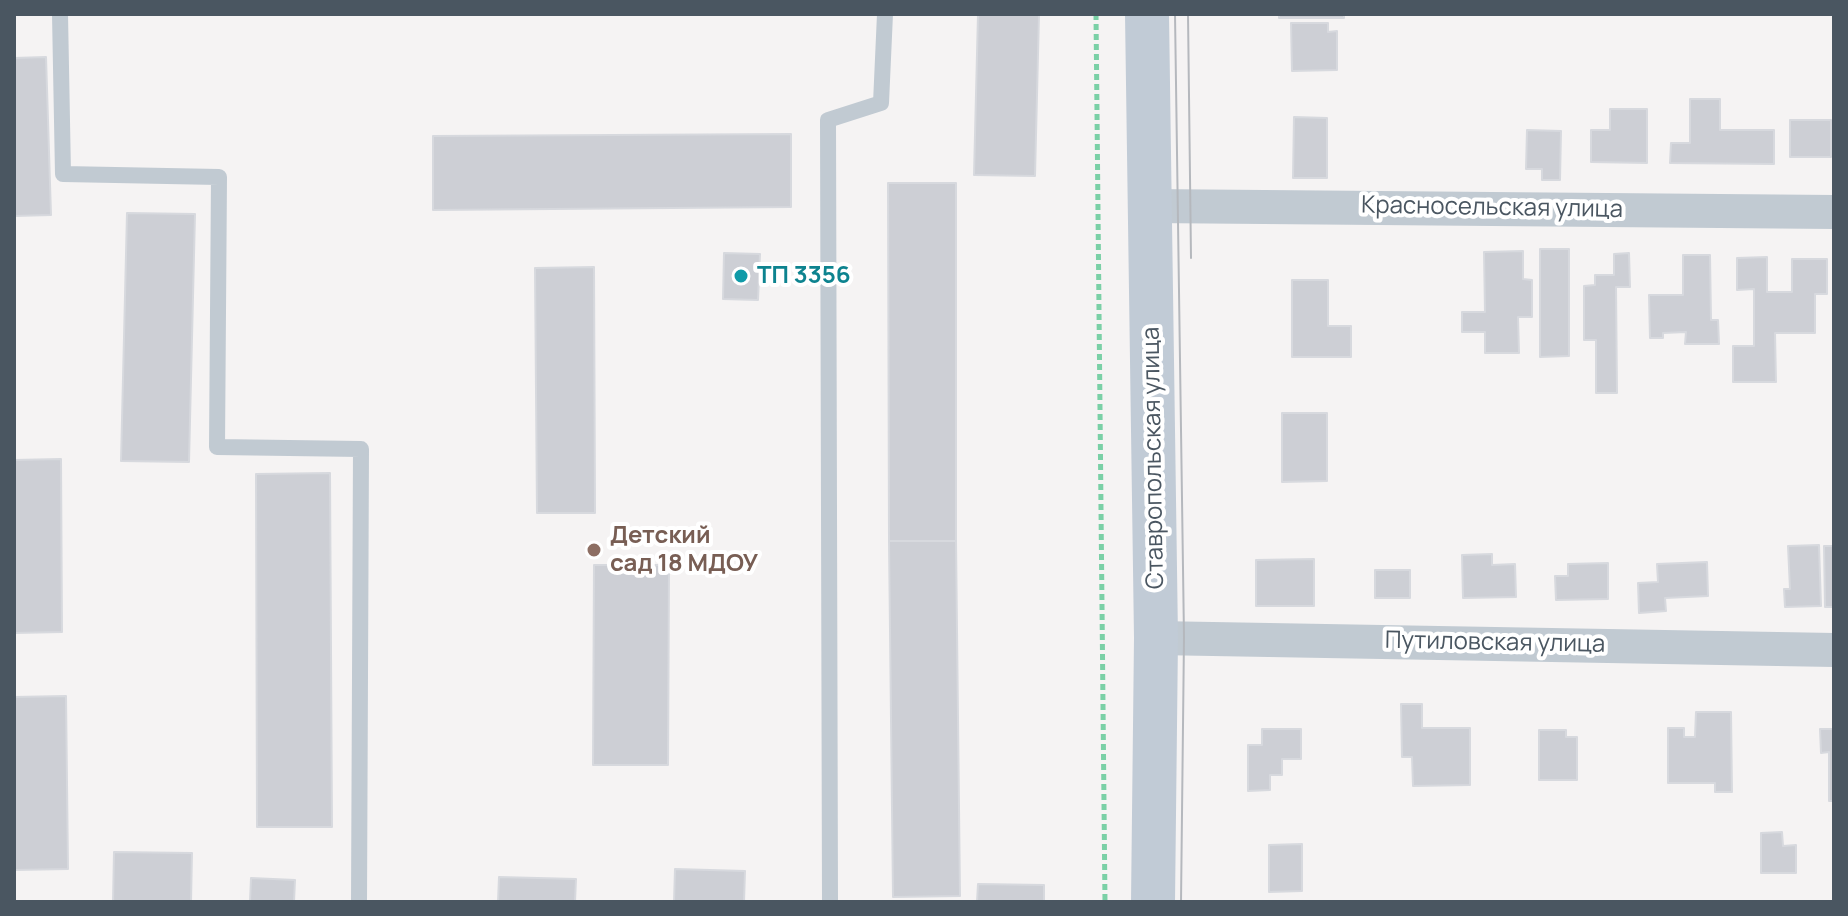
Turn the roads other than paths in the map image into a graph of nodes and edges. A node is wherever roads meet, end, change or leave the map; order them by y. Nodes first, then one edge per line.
1 (60, 14) edge
2 (885, 14) edge
3 (1147, 14) edge
4 (1150, 206) junction
5 (1834, 212) edge
6 (1156, 638) junction
7 (1834, 650) edge
8 (359, 902) edge
9 (830, 902) edge
10 (1153, 902) edge

1 - 8 lane
2 - 9 lane
3 - 4 street, Ставропольская улица
4 - 5 street, Красносельская улица
4 - 6 street, Ставропольская улица
6 - 7 street, Путиловская улица
6 - 10 street, Ставропольская улица

